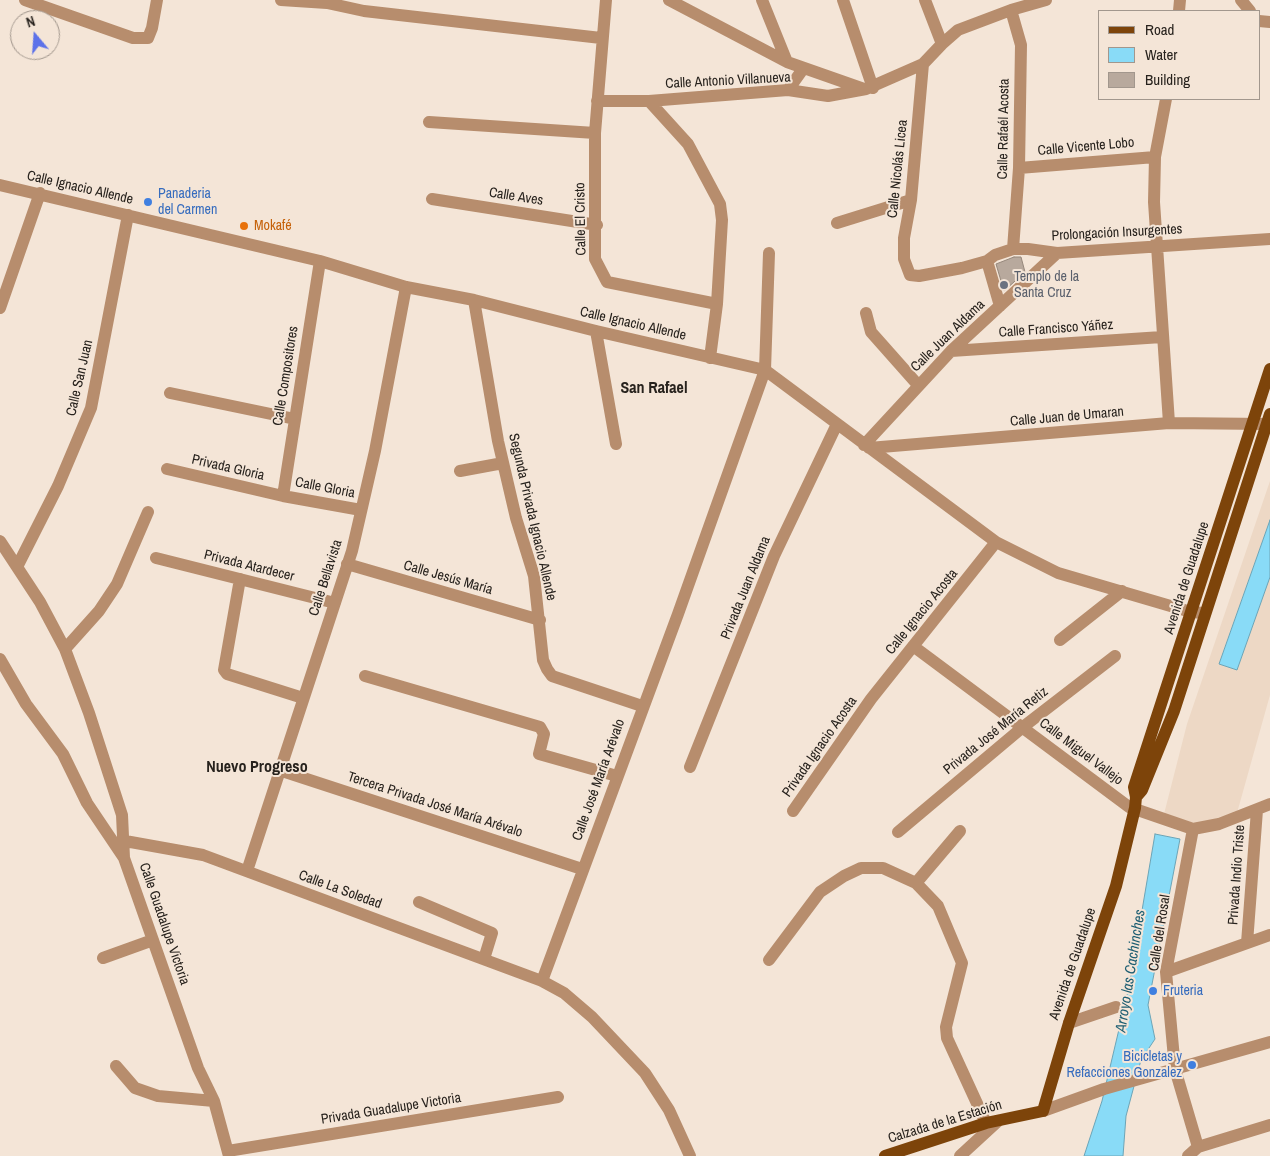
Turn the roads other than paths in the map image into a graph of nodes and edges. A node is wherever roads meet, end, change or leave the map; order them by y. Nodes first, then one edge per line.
1 (25, 0) edge
2 (157, 0) edge
3 (281, 0) edge
4 (606, 0) edge
5 (762, 0) edge
6 (843, 0) edge
7 (925, 0) edge
8 (1046, 0) edge
9 (1241, 0) edge
10 (673, 1) edge
11 (327, 2) edge
12 (1011, 10) junction
13 (1249, 10) edge
14 (601, 38) junction
15 (942, 44) junction
16 (787, 62) junction
17 (923, 64) junction
18 (803, 69) junction
19 (870, 88) junction
20 (788, 90) junction
21 (1166, 100) edge
22 (597, 101) junction
23 (649, 101) junction
24 (429, 122) dead end
25 (595, 133) junction
26 (1155, 157) junction
27 (1019, 168) junction
28 (0, 185) edge
29 (40, 194) junction
30 (432, 199) dead end
31 (911, 200) junction
32 (128, 215) junction
33 (837, 223) dead end
34 (597, 225) junction
35 (1270, 239) edge
36 (1157, 247) junction
37 (1013, 249) junction
38 (769, 253) dead end
39 (1057, 253) junction
40 (320, 261) junction
41 (987, 261) junction
42 (910, 275) joint
43 (406, 287) junction
44 (474, 300) junction
45 (717, 304) junction
46 (1000, 306) junction
47 (0, 308) edge
48 (866, 313) dead end
49 (596, 331) junction
50 (1162, 337) junction
51 (951, 351) junction
52 (710, 358) junction
53 (1270, 369) edge
54 (765, 370) junction
55 (918, 385) junction
56 (170, 393) dead end
57 (295, 420) junction
58 (1264, 420) edge
59 (1169, 423) junction
60 (837, 424) junction
61 (616, 444) dead end
62 (866, 446) junction
63 (503, 463) junction
64 (167, 469) dead end
65 (460, 471) dead end
66 (283, 496) junction
67 (361, 510) junction
68 (148, 512) dead end
69 (0, 541) edge
70 (996, 542) junction
71 (156, 558) dead end
72 (347, 564) junction
73 (18, 565) junction
74 (240, 579) junction
75 (1122, 591) junction
76 (335, 603) junction
77 (1191, 612) junction
78 (1204, 613) junction
79 (540, 620) junction
80 (1060, 640) dead end
81 (914, 646) junction
82 (65, 649) junction
83 (1115, 656) dead end
84 (0, 659) edge
85 (365, 676) dead end
86 (303, 698) junction
87 (871, 699) joint
88 (642, 706) junction
89 (1023, 727) junction
90 (690, 767) dead end
91 (279, 770) junction
92 (617, 776) junction
93 (1135, 802) junction
94 (1270, 804) edge
95 (1257, 810) junction
96 (794, 811) dead end
97 (1190, 828) junction
98 (960, 830) dead end
99 (898, 832) dead end
100 (125, 841) junction
101 (124, 858) junction
102 (582, 869) junction
103 (248, 871) junction
104 (916, 884) junction
105 (418, 902) dead end
106 (1270, 935) edge
107 (153, 940) junction
108 (1246, 943) junction
109 (103, 958) dead end
110 (484, 959) junction
111 (769, 960) dead end
112 (1166, 972) junction
113 (542, 980) junction
114 (1116, 1007) dead end
115 (1069, 1022) junction
116 (1270, 1042) edge
117 (116, 1066) dead end
118 (1174, 1069) junction
119 (558, 1098) dead end
120 (214, 1101) junction
121 (1043, 1111) junction
122 (992, 1122) junction
123 (1270, 1125) edge
124 (1198, 1147) junction
125 (229, 1153) edge
126 (690, 1156) edge
127 (885, 1156) edge
128 (960, 1156) edge
129 (1188, 1156) edge

1 - 2 street
3 - 11 street
4 - 14 street, Calle El Cristo
5 - 16 street
6 - 19 street
7 - 15 street
8 - 12 street, Calle Antonio Villanueva
9 - 13 street
10 - 16 street
11 - 14 street
12 - 15 street, Calle Antonio Villanueva
12 - 27 street, Calle Rafaél Acosta
14 - 22 street, Calle El Cristo
15 - 17 street, Calle Antonio Villanueva
16 - 18 street
17 - 19 street, Calle Antonio Villanueva
17 - 31 street, Calle Nicolás Licea
18 - 19 street
18 - 20 street
19 - 20 street, Calle Antonio Villanueva
20 - 23 street, Calle Antonio Villanueva
21 - 26 street
22 - 23 street, Calle Antonio Villanueva
22 - 25 street, Calle El Cristo
23 - 45 street
24 - 25 street
25 - 34 street, Calle El Cristo
26 - 27 street, Calle Vicente Lobo
26 - 36 street
27 - 37 street, Calle Rafaél Acosta
28 - 29 street, Calle Ignacio Allende
29 - 32 street, Calle Ignacio Allende
29 - 47 street
30 - 34 street, Calle Aves
31 - 33 street
31 - 42 street, Calle Nicolás Licea
32 - 40 street, Calle Ignacio Allende
32 - 73 street, Calle San Juan
34 - 45 street, Calle El Cristo
35 - 36 street, Prolongación Insurgentes
36 - 39 street, Prolongación Insurgentes
36 - 50 street
37 - 39 street, Prolongación Insurgentes
37 - 41 street, Prolongación Insurgentes
38 - 54 street, Calle José María Arévalo
39 - 46 street, Calle Juan Aldama
40 - 43 street, Calle Ignacio Allende
40 - 57 street, Calle Compositores
41 - 42 street, Prolongación Insurgentes
41 - 46 street
43 - 44 street, Calle Ignacio Allende
43 - 67 street, Calle Bellavista
44 - 49 street, Calle Ignacio Allende
44 - 63 street, Segunda Privada Ignacio Allende
45 - 52 street
46 - 51 street, Calle Juan Aldama
48 - 55 street
49 - 52 street, Calle Ignacio Allende
49 - 61 street
50 - 51 street, Calle Francisco Yáñez
50 - 59 street
51 - 55 street, Calle Juan Aldama
52 - 54 street, Calle Ignacio Allende
53 - 58 main road, Avenida de Guadalupe
54 - 60 street, Calle Ignacio Allende
54 - 88 street, Calle José María Arévalo
55 - 62 street, Calle Juan Aldama
56 - 57 street
57 - 66 street, Calle Compositores
58 - 59 street, Calle Juan de Umaran
58 - 77 main road, Avenida de Guadalupe
58 - 78 main road, Avenida de Guadalupe
59 - 62 street, Calle Juan de Umaran
60 - 62 street, Calle Ignacio Allende
60 - 90 street, Privada Juan Aldama
62 - 70 street, Calle Ignacio Allende
63 - 65 street
63 - 79 street, Segunda Privada Ignacio Allende
64 - 66 street, Privada Gloria
66 - 67 street, Calle Gloria
67 - 72 street, Calle Bellavista
68 - 82 street
69 - 73 street, Calle Guadalupe Victoria
70 - 75 street, Calle Ignacio Allende
70 - 81 street, Calle Ignacio Acosta
71 - 74 street, Privada Atardecer
72 - 76 street, Calle Bellavista
72 - 79 street, Calle Jesús María
73 - 82 street, Calle Guadalupe Victoria
74 - 76 street, Privada Atardecer
74 - 86 street
75 - 77 street, Calle Ignacio Allende
75 - 80 street
76 - 86 street, Calle Bellavista
77 - 78 street, Calle Ignacio Allende
77 - 93 main road, Avenida de Guadalupe
78 - 93 main road, Avenida de Guadalupe
79 - 88 street, Segunda Privada Ignacio Allende
81 - 87 street, Calle Ignacio Acosta
81 - 89 street, Calle Miguel Vallejo
82 - 100 street, Calle Guadalupe Victoria
83 - 89 street, Privada José María Retiz
84 - 101 street
85 - 92 street
86 - 91 street, Calle Bellavista
87 - 96 street, Privada Ignacio Acosta
88 - 92 street, Calle José María Arévalo
89 - 93 street, Calle Miguel Vallejo
89 - 99 street, Privada José María Retiz
91 - 102 street, Tercera Privada José María Arévalo
91 - 103 street, Calle Bellavista
92 - 102 street, Calle José María Arévalo
93 - 97 street, Calle Miguel Vallejo
93 - 115 main road, Avenida de Guadalupe
94 - 95 street
95 - 97 street
95 - 108 street, Privada Indio Triste
97 - 112 street, Calle del Rosal
98 - 104 street
100 - 101 street, Calle Guadalupe Victoria
100 - 103 street, Calle La Soledad
101 - 107 street, Calle Guadalupe Victoria
102 - 113 street, Calle José María Arévalo
103 - 110 street, Calle La Soledad
104 - 111 street
104 - 122 street
105 - 110 street
106 - 108 street
107 - 109 street
107 - 120 street, Calle Guadalupe Victoria
108 - 112 street
110 - 113 street, Calle La Soledad
112 - 118 street, Calle del Rosal
113 - 126 street
114 - 115 street
115 - 121 main road, Avenida de Guadalupe
116 - 118 street
117 - 120 street
118 - 121 street
118 - 124 street, Calle del Rosal
119 - 125 street, Privada Guadalupe Victoria
120 - 125 street, Calle Guadalupe Victoria
121 - 122 main road, Calzada de la Estación
122 - 127 main road, Calzada de la Estación
122 - 128 street
123 - 124 street
124 - 129 street

